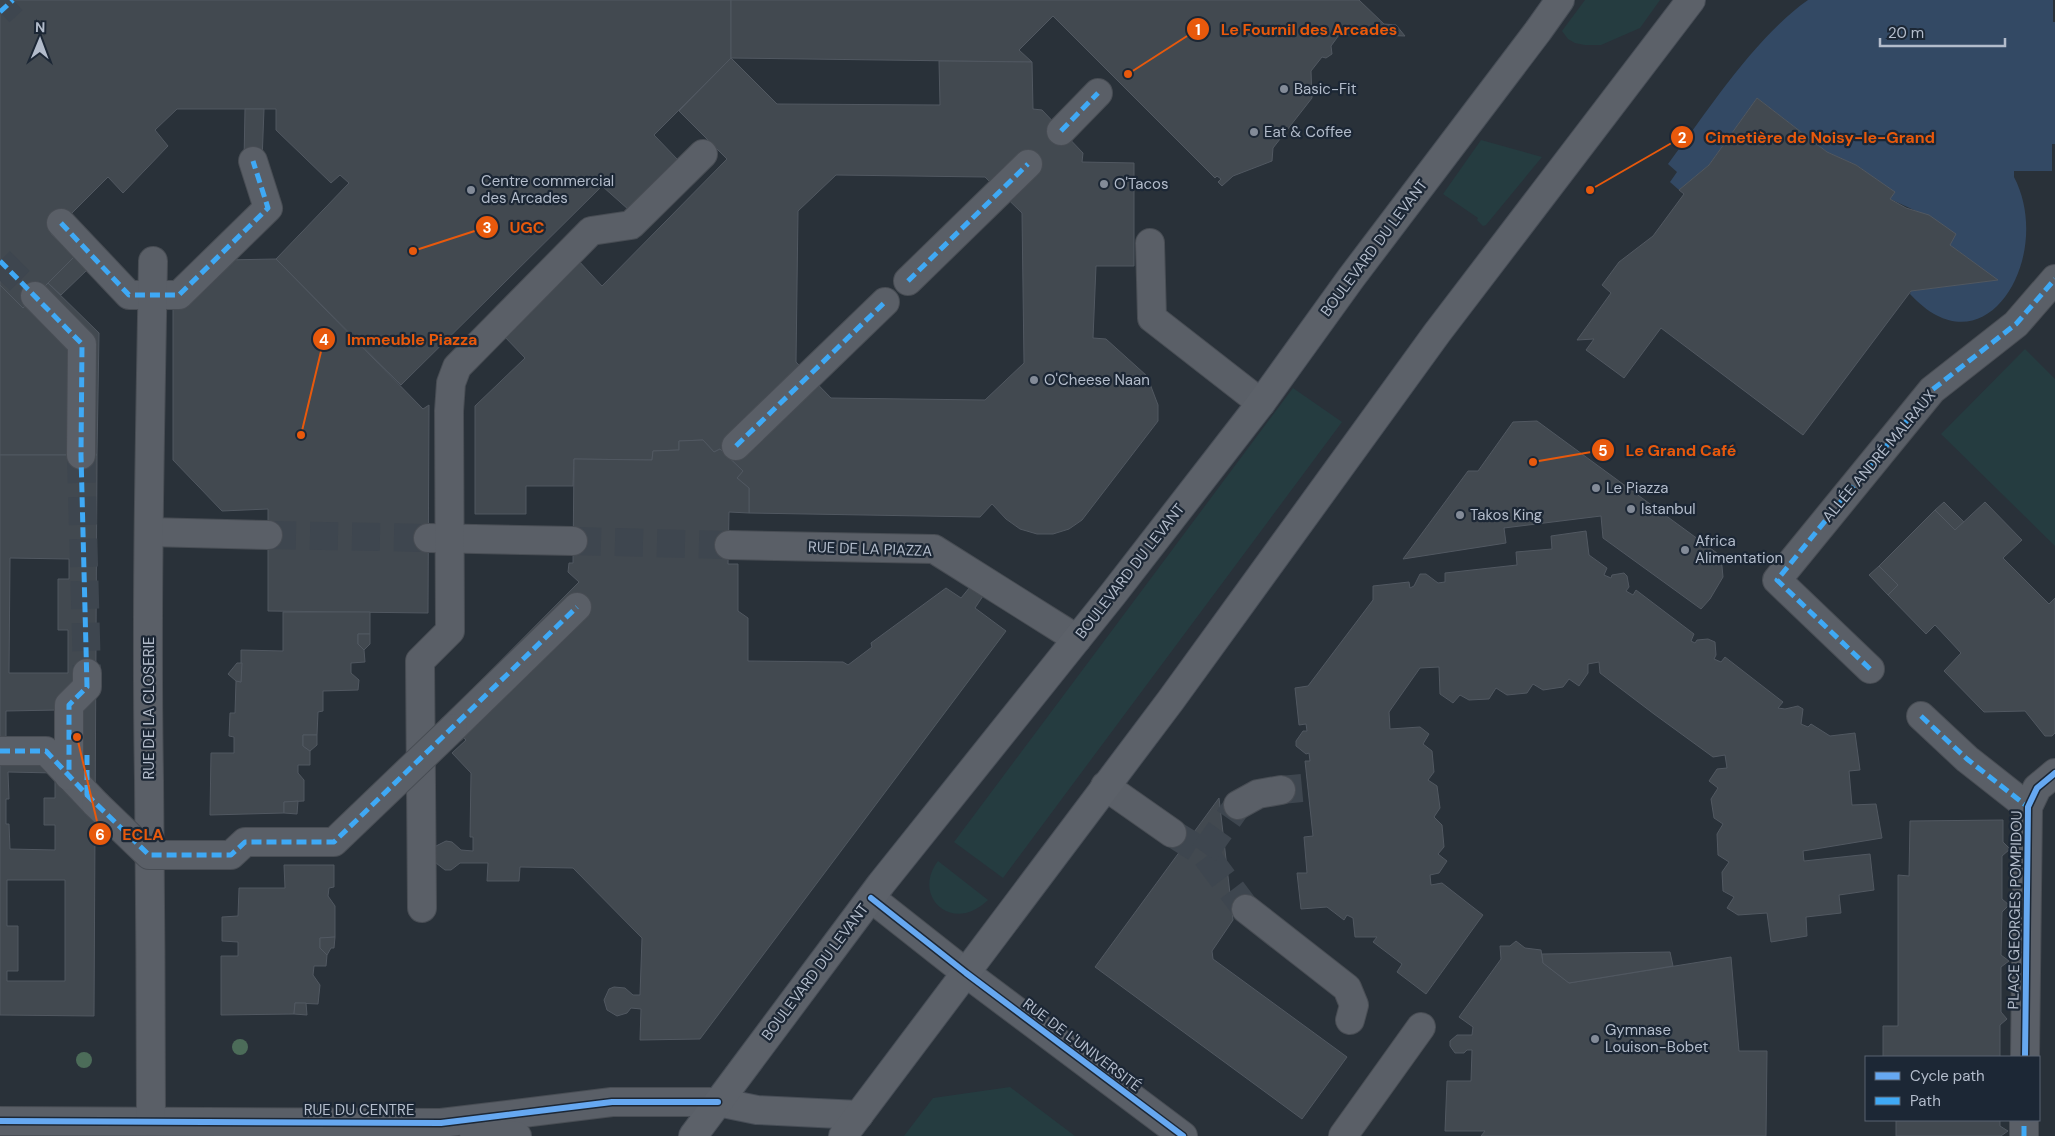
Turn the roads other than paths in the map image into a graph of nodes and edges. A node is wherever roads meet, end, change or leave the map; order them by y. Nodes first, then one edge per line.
1 (1560, 0) edge
2 (1691, 0) edge
3 (1098, 93) dead end
4 (1062, 132) dead end
5 (703, 154) dead end
6 (253, 161) dead end
7 (1028, 164) dead end
8 (61, 224) dead end
9 (1150, 243) dead end
10 (154, 261) dead end
11 (2055, 279) edge
12 (908, 281) dead end
13 (153, 295) junction
14 (35, 296) tunnel mouth
15 (885, 302) dead end
16 (1261, 403) junction
17 (736, 446) dead end
18 (82, 455) tunnel mouth
19 (149, 532) junction
20 (268, 535) tunnel mouth
21 (438, 538) junction
22 (573, 541) tunnel mouth
23 (729, 545) tunnel mouth
24 (577, 607) dead end
25 (1077, 639) junction
26 (1870, 669) dead end
27 (87, 673) tunnel mouth
28 (1921, 716) dead end
29 (0, 751) edge
30 (87, 754) dead end
31 (2055, 773) edge
32 (78, 786) junction
33 (1105, 786) junction
34 (1281, 790) tunnel mouth
35 (1238, 805) tunnel mouth
36 (2028, 807) junction
37 (1172, 833) tunnel mouth
38 (871, 898) junction
39 (422, 908) dead end
40 (1246, 909) tunnel mouth
41 (966, 973) junction
42 (1350, 1020) dead end
43 (1421, 1027) dead end
44 (2025, 1056) edge
45 (718, 1102) junction
46 (0, 1121) edge
47 (151, 1121) junction
48 (2024, 1121) edge
49 (441, 1123) junction
50 (851, 1126) edge
51 (208, 1129) edge
52 (518, 1136) edge
53 (693, 1136) edge
54 (1183, 1136) edge
55 (1343, 1136) edge
56 (2024, 1136) edge

1 - 16 main road, BOULEVARD DU LEVANT
2 - 33 main road
3 - 4 street
5 - 21 street
6 - 13 street
7 - 12 street
8 - 13 street
9 - 16 street
10 - 13 street, RUE DE LA CLOSERIE
11 - 26 street, ALLÉE ANDRÉ MALRAUX
13 - 19 street, RUE DE LA CLOSERIE
14 - 18 street
15 - 17 street
16 - 25 main road, BOULEVARD DU LEVANT
19 - 20 street
19 - 47 street, RUE DE LA CLOSERIE
21 - 22 street
21 - 39 street
23 - 25 street, RUE DE LA PIAZZA
24 - 32 street, bridge
25 - 38 main road, BOULEVARD DU LEVANT
27 - 32 street
28 - 36 street
29 - 32 street
30 - 32 street
31 - 36 street, PLACE GEORGES POMPIDOU
33 - 37 street
33 - 41 main road
34 - 35 street
36 - 44 street, PLACE GEORGES POMPIDOU
38 - 41 street, RUE DE L'UNIVERSITÉ
38 - 45 main road, BOULEVARD DU LEVANT
40 - 42 street
41 - 50 main road
41 - 54 street, RUE DE L'UNIVERSITÉ
43 - 55 street
45 - 49 street, RUE DU CENTRE
45 - 50 main road
45 - 53 main road, BOULEVARD DU LEVANT
46 - 47 street, RUE DU CENTRE
47 - 51 street, RUE DU CENTRE
48 - 56 street
49 - 51 street, RUE DU CENTRE
49 - 52 street

